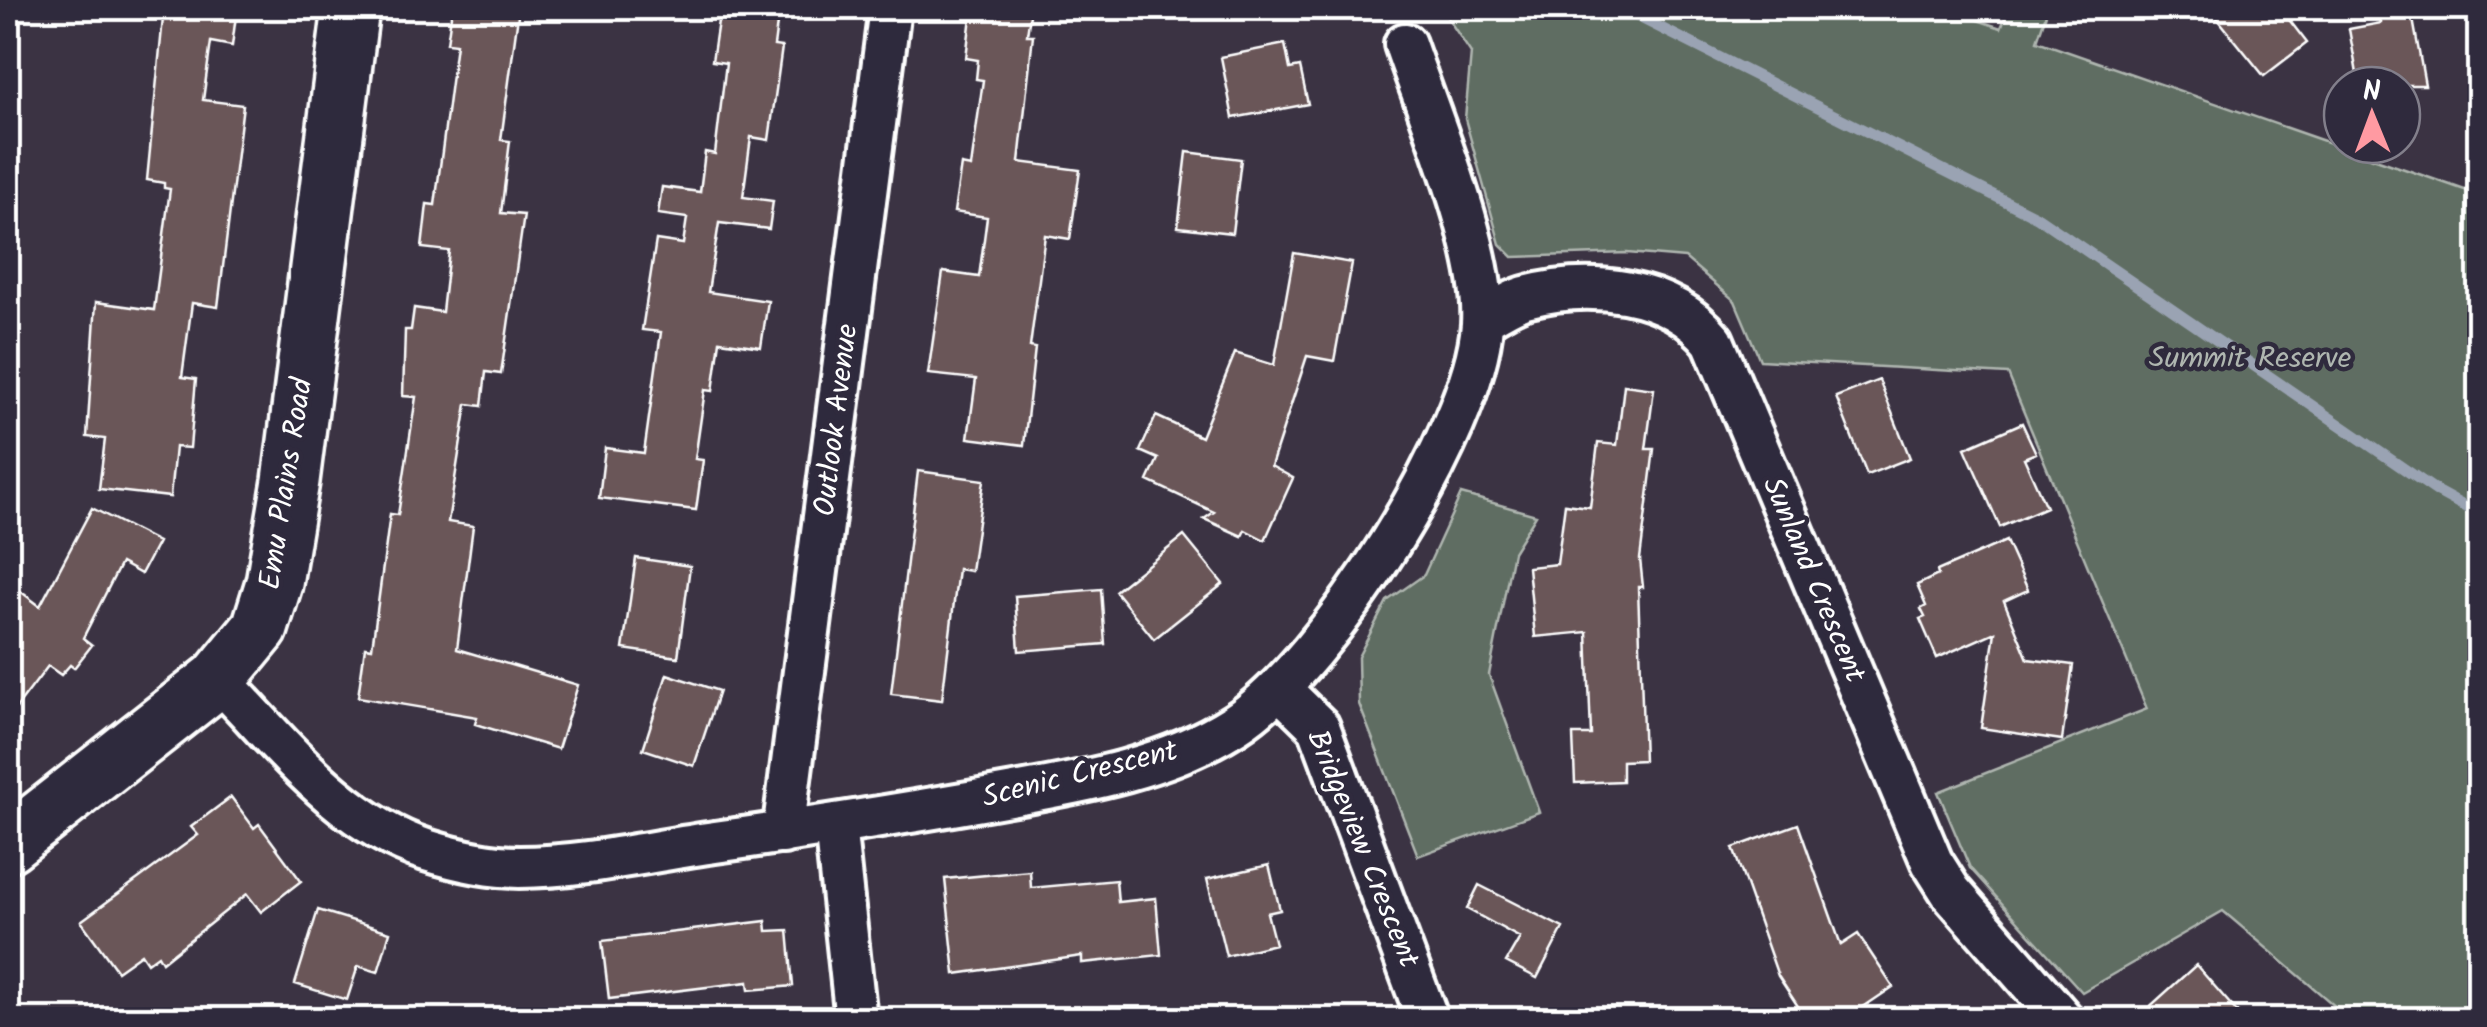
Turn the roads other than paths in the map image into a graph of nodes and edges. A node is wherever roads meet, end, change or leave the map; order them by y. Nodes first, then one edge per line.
1 (351, 8) edge
2 (890, 8) edge
3 (1405, 44) dead end
4 (1483, 318) junction
5 (218, 679) junction
6 (1279, 688) junction
7 (835, 826) junction
8 (783, 833) junction
9 (8, 844) edge
10 (856, 1020) edge
11 (1428, 1020) edge
12 (2063, 1020) edge

1 - 5 street, Emu Plains Road
2 - 8 street, Outlook Avenue
3 - 4 street, Scenic Crescent
4 - 6 street, Scenic Crescent
4 - 12 street, Sunland Crescent
5 - 8 street, Scenic Crescent
5 - 9 street, Emu Plains Road
6 - 7 street, Scenic Crescent
6 - 11 street, Bridgeview Crescent
7 - 8 street, Scenic Crescent
7 - 10 street

